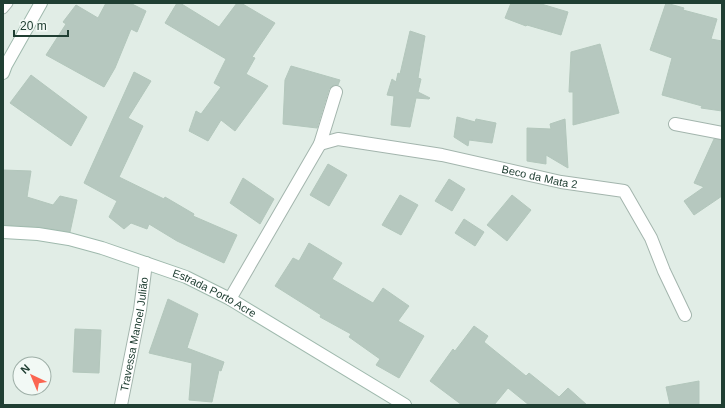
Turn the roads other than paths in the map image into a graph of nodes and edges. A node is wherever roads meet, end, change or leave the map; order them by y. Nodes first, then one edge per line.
1 (8, 3) edge
2 (41, 3) edge
3 (3, 9) edge
4 (4, 68) edge
5 (336, 92) dead end
6 (675, 124) dead end
7 (722, 133) edge
8 (320, 144) junction
9 (3, 232) edge
10 (146, 263) junction
11 (230, 298) junction
12 (685, 315) dead end
13 (121, 405) edge
14 (405, 405) edge

1 - 3 lane
2 - 4 street
5 - 8 street
6 - 7 street
8 - 11 street
8 - 12 street, Beco da Mata 2
9 - 10 street, Estrada Porto Acre
10 - 11 street, Estrada Porto Acre
10 - 13 street, Travessa Manoel Julião
11 - 14 street, Estrada Porto Acre

